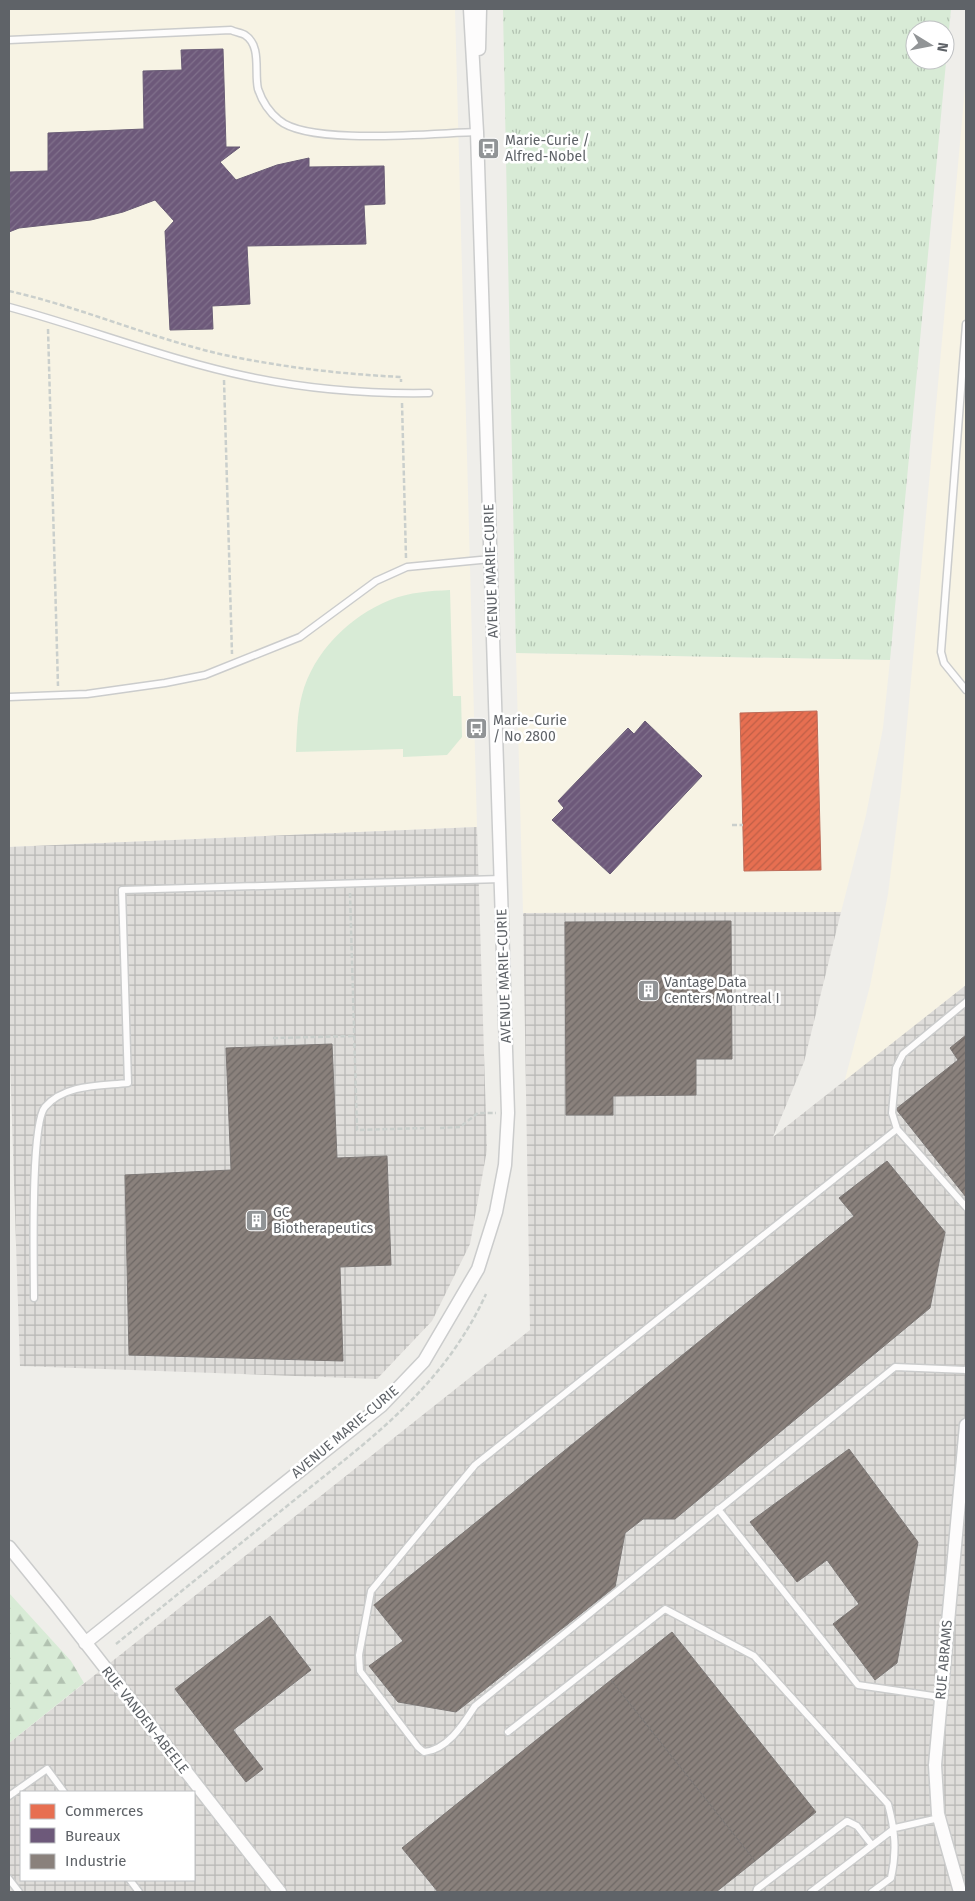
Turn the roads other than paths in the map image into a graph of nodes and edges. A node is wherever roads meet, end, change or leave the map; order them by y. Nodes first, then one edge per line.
1 (470, 9) edge
2 (480, 9) edge
3 (9, 40) edge
4 (477, 132) junction
5 (9, 307) edge
6 (966, 324) edge
7 (429, 392) dead end
8 (491, 559) junction
9 (966, 690) edge
10 (9, 697) edge
11 (501, 878) junction
12 (966, 1002) edge
13 (897, 1129) junction
14 (966, 1207) edge
15 (34, 1298) dead end
16 (966, 1370) edge
17 (966, 1425) edge
18 (718, 1509) junction
19 (9, 1547) edge
20 (85, 1643) junction
21 (940, 1697) junction
22 (508, 1732) dead end
23 (63, 1791) edge
24 (9, 1796) edge
25 (939, 1818) junction
26 (894, 1828) junction
27 (872, 1845) junction
28 (9, 1879) edge
29 (131, 1881) edge
30 (20, 1892) edge
31 (139, 1892) edge
32 (280, 1892) edge
33 (756, 1892) edge
34 (811, 1892) edge
35 (872, 1892) edge
36 (960, 1892) edge

1 - 4 street, AVENUE MARIE-CURIE
2 - 4 street, AVENUE MARIE-CURIE
3 - 4 lane
4 - 8 street, AVENUE MARIE-CURIE
5 - 7 lane
6 - 9 lane
8 - 10 lane
8 - 11 street, AVENUE MARIE-CURIE
11 - 15 lane
11 - 20 street, AVENUE MARIE-CURIE
12 - 13 lane
13 - 14 lane
13 - 18 lane
16 - 18 lane
17 - 21 street, RUE ABRAMS
18 - 21 lane
19 - 20 street, RUE VANDEN-ABEELE
20 - 32 street, RUE VANDEN-ABEELE
21 - 25 street, RUE ABRAMS
22 - 26 lane
23 - 24 lane
25 - 26 lane
25 - 36 street, RUE ABRAMS
26 - 27 lane
26 - 35 lane
27 - 33 lane
27 - 34 lane
28 - 30 lane
29 - 31 lane

